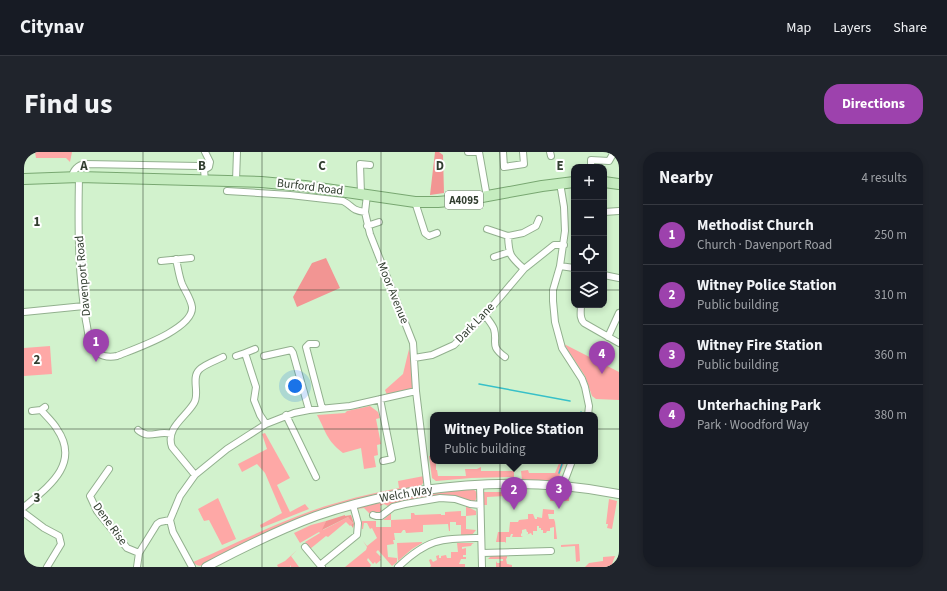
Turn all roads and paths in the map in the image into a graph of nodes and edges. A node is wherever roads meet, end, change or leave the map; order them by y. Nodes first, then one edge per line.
1 (205, 152) edge
2 (237, 152) edge
3 (468, 152) edge
4 (479, 152) edge
5 (503, 152) edge
6 (523, 152) edge
7 (614, 152) edge
8 (609, 161) junction
9 (591, 164) dead end
10 (370, 165) dead end
11 (615, 166) dead end
12 (204, 175) junction
13 (75, 177) junction
14 (24, 179) edge
15 (236, 181) junction
16 (571, 182) edge
17 (607, 182) edge
18 (560, 183) junction
19 (619, 184) edge
20 (227, 191) dead end
21 (364, 194) junction
22 (487, 197) junction
23 (415, 202) junction
24 (619, 211) edge
25 (365, 212) junction
26 (607, 212) edge
27 (539, 219) dead end
28 (379, 222) dead end
29 (367, 226) junction
30 (487, 229) dead end
31 (437, 233) dead end
32 (508, 236) junction
33 (564, 245) junction
34 (509, 252) junction
35 (494, 257) dead end
36 (191, 258) dead end
37 (176, 259) junction
38 (161, 261) dead end
39 (560, 266) junction
40 (571, 268) edge
41 (524, 269) junction
42 (607, 276) edge
43 (619, 278) edge
44 (84, 306) junction
45 (581, 308) edge
46 (24, 312) edge
47 (619, 313) edge
48 (485, 315) junction
49 (608, 337) junction
50 (619, 343) edge
51 (316, 344) dead end
52 (255, 349) dead end
53 (245, 353) junction
54 (236, 356) dead end
55 (264, 356) dead end
56 (223, 357) dead end
57 (504, 357) dead end
58 (414, 358) junction
59 (416, 391) junction
60 (380, 400) junction
61 (322, 408) junction
62 (310, 410) junction
63 (32, 411) dead end
64 (588, 412) edge
65 (286, 415) junction
66 (266, 424) junction
67 (138, 430) dead end
68 (171, 434) junction
69 (383, 461) dead end
70 (571, 464) edge
71 (109, 469) dead end
72 (195, 475) junction
73 (316, 477) dead end
74 (480, 485) junction
75 (563, 485) junction
76 (428, 490) junction
77 (619, 494) edge
78 (480, 504) junction
79 (353, 505) junction
80 (383, 506) dead end
81 (24, 507) edge
82 (24, 513) edge
83 (386, 513) junction
84 (373, 515) dead end
85 (170, 520) junction
86 (481, 538) junction
87 (305, 547) dead end
88 (550, 551) dead end
89 (139, 553) junction
90 (482, 553) junction
91 (321, 566) edge
92 (47, 567) edge
93 (136, 567) edge
94 (192, 567) edge
95 (206, 567) edge
96 (398, 567) edge
97 (482, 567) edge

1 - 12 street
2 - 15 street
3 - 4 street
4 - 22 street
5 - 6 street
7 - 8 street
8 - 9 street
8 - 11 street
10 - 21 street, Moor Avenue
12 - 13 main road, Burford Road / A4095
12 - 15 main road, Burford Road / A4095
13 - 14 main road, Burford Road / A4095
13 - 44 street, Davenport Road
15 - 21 main road, Burford Road / A4095
16 - 18 main road, A4095
17 - 19 main road
18 - 22 main road, Burford Road / A4095
18 - 33 street
20 - 25 street, Burford Road
21 - 23 main road, Burford Road / A4095
21 - 25 street, Moor Avenue
22 - 23 main road, Burford Road / A4095
23 - 31 street
24 - 26 street
25 - 29 street, Moor Avenue
27 - 32 street
28 - 29 street
29 - 58 street, Moor Avenue
30 - 32 street
32 - 34 street
33 - 39 street
33 - 41 street, Dark Lane
34 - 35 street
34 - 41 street
36 - 37 street
37 - 38 street
37 - 44 street, Davenport Road
39 - 40 street
39 - 64 street
41 - 48 street, Dark Lane
42 - 43 street
44 - 46 street
45 - 49 street
47 - 49 street
48 - 57 street
48 - 58 street, Dark Lane
49 - 50 street
51 - 61 street
52 - 53 street
53 - 54 street
53 - 66 street
55 - 62 street
56 - 68 street
58 - 59 street, Moor Avenue
59 - 60 street
59 - 76 street, Moor Avenue
60 - 61 street
60 - 69 street
61 - 62 street
62 - 65 street
63 - 81 street
65 - 66 street
65 - 73 street
66 - 72 street
67 - 68 street
68 - 72 street
70 - 75 street
71 - 89 street, Dene Rise
72 - 85 street
74 - 75 street, Welch Way
74 - 76 street, Welch Way
74 - 78 street
75 - 77 street, Welch Way
76 - 79 street, Welch Way
78 - 83 street, Welch Way
78 - 86 street
79 - 91 street
79 - 95 street, Welch Way
80 - 83 street, Welch Way
82 - 92 street
83 - 84 street, Welch Way
85 - 89 street
85 - 94 street
86 - 90 street
86 - 96 street
87 - 91 street
88 - 90 street
89 - 93 street
90 - 97 street

